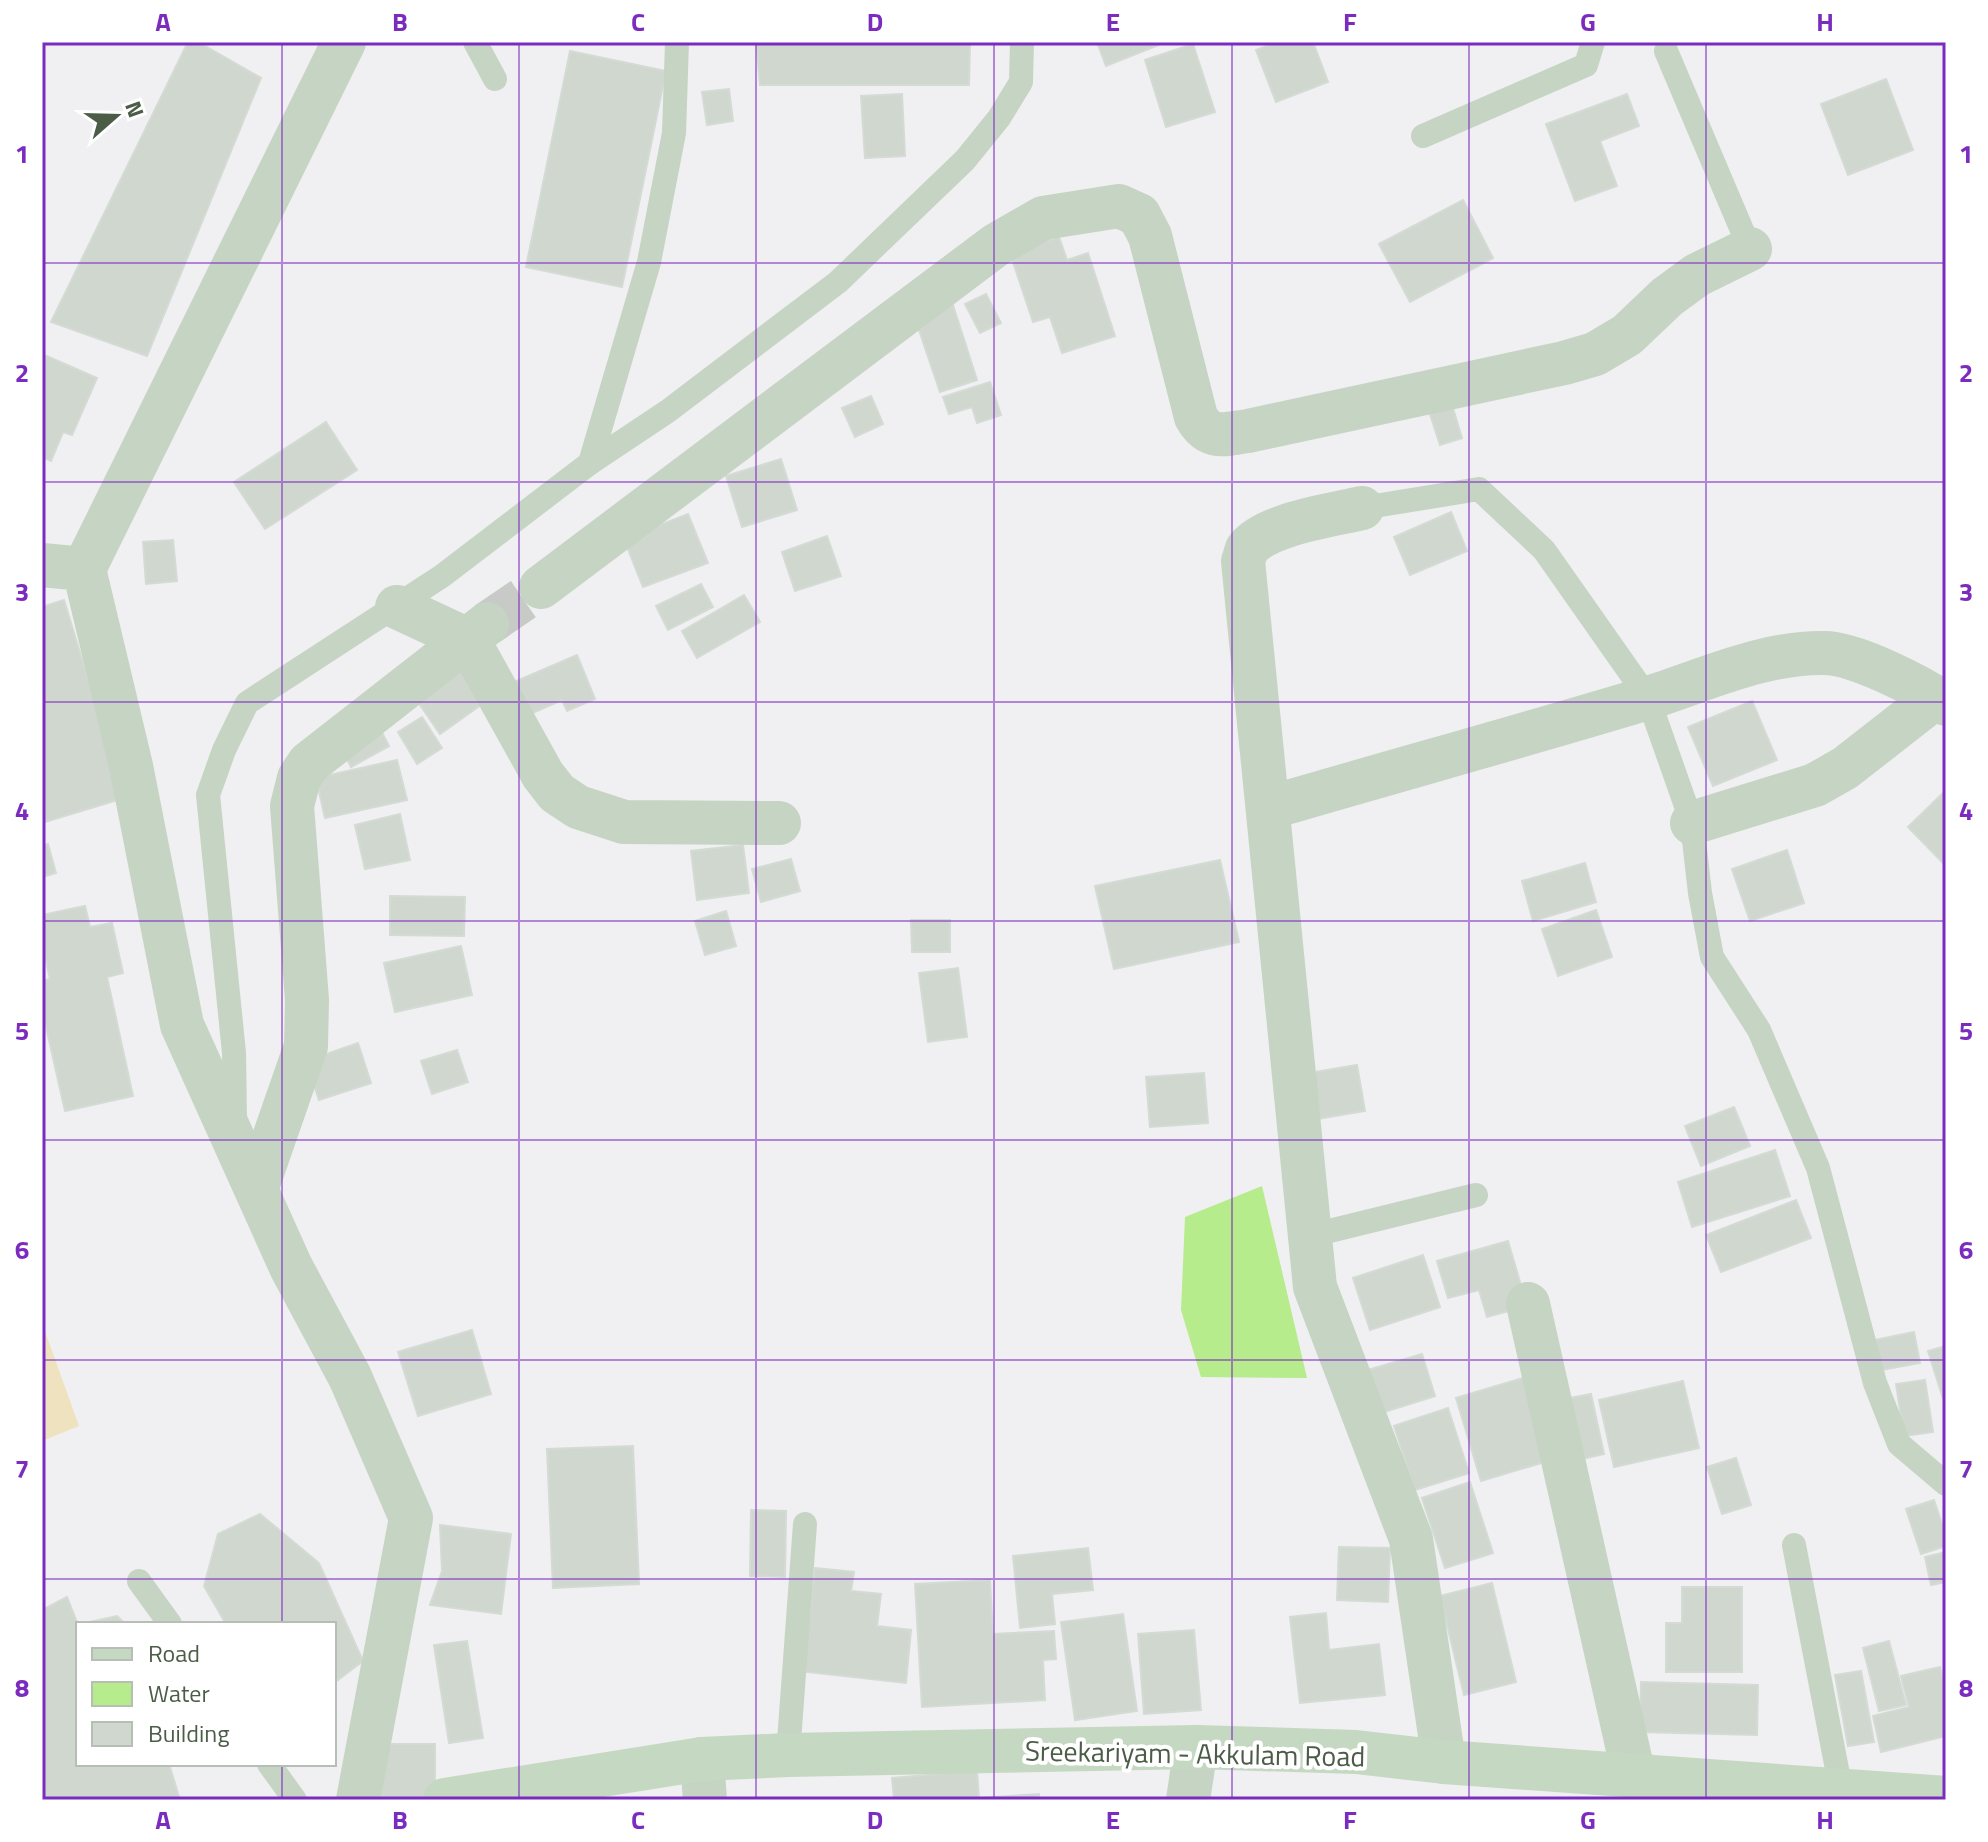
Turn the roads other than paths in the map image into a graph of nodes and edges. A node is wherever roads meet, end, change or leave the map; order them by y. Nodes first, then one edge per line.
1 (344, 42) edge
2 (475, 42) edge
3 (677, 42) edge
4 (1022, 42) edge
5 (1593, 42) edge
6 (1666, 51) dead end
7 (495, 79) dead end
8 (1423, 136) dead end
9 (1750, 249) joint
10 (590, 463) junction
11 (1362, 508) joint
12 (63, 567) edge
13 (541, 587) tunnel mouth
14 (397, 607) junction
15 (478, 632) junction
16 (1648, 698) junction
17 (1941, 701) edge
18 (1268, 808) junction
19 (779, 823) dead end
20 (1692, 823) junction
21 (235, 1138) junction
22 (257, 1187) junction
23 (1476, 1195) dead end
24 (1309, 1236) junction
25 (1528, 1304) dead end
26 (1946, 1484) edge
27 (805, 1524) dead end
28 (1794, 1545) dead end
29 (139, 1581) dead end
30 (169, 1622) edge
31 (1196, 1747) junction
32 (788, 1755) junction
33 (1444, 1762) junction
34 (270, 1766) edge
35 (1634, 1776) junction
36 (704, 1780) edge
37 (1841, 1790) junction
38 (1946, 1798) edge
39 (295, 1800) edge
40 (358, 1800) edge
41 (445, 1800) edge
42 (1188, 1800) edge

1 - 12 street
2 - 7 lane
3 - 10 lane
4 - 10 lane
5 - 8 lane
6 - 9 lane
9 - 13 street
10 - 14 lane
11 - 16 lane
11 - 18 street
12 - 21 street
14 - 15 street
14 - 21 lane
15 - 19 street
15 - 22 street
16 - 17 street
16 - 18 street
16 - 20 lane
17 - 20 street
18 - 24 street
20 - 26 lane
21 - 22 street
22 - 40 street
23 - 24 lane
24 - 33 street
25 - 35 street
27 - 32 lane
28 - 37 lane
29 - 30 lane
31 - 32 main road, Sreekariyam - Akkulam Road
31 - 33 main road, Sreekariyam - Akkulam Road
31 - 42 street
32 - 36 main road, Sreekariyam - Akkulam Road
33 - 35 main road, Sreekariyam - Akkulam Road
34 - 39 lane
35 - 37 main road, Sreekariyam - Akkulam Road
36 - 41 main road, Sreekariyam - Akkulam Road
37 - 38 main road, Sreekariyam - Akkulam Road

